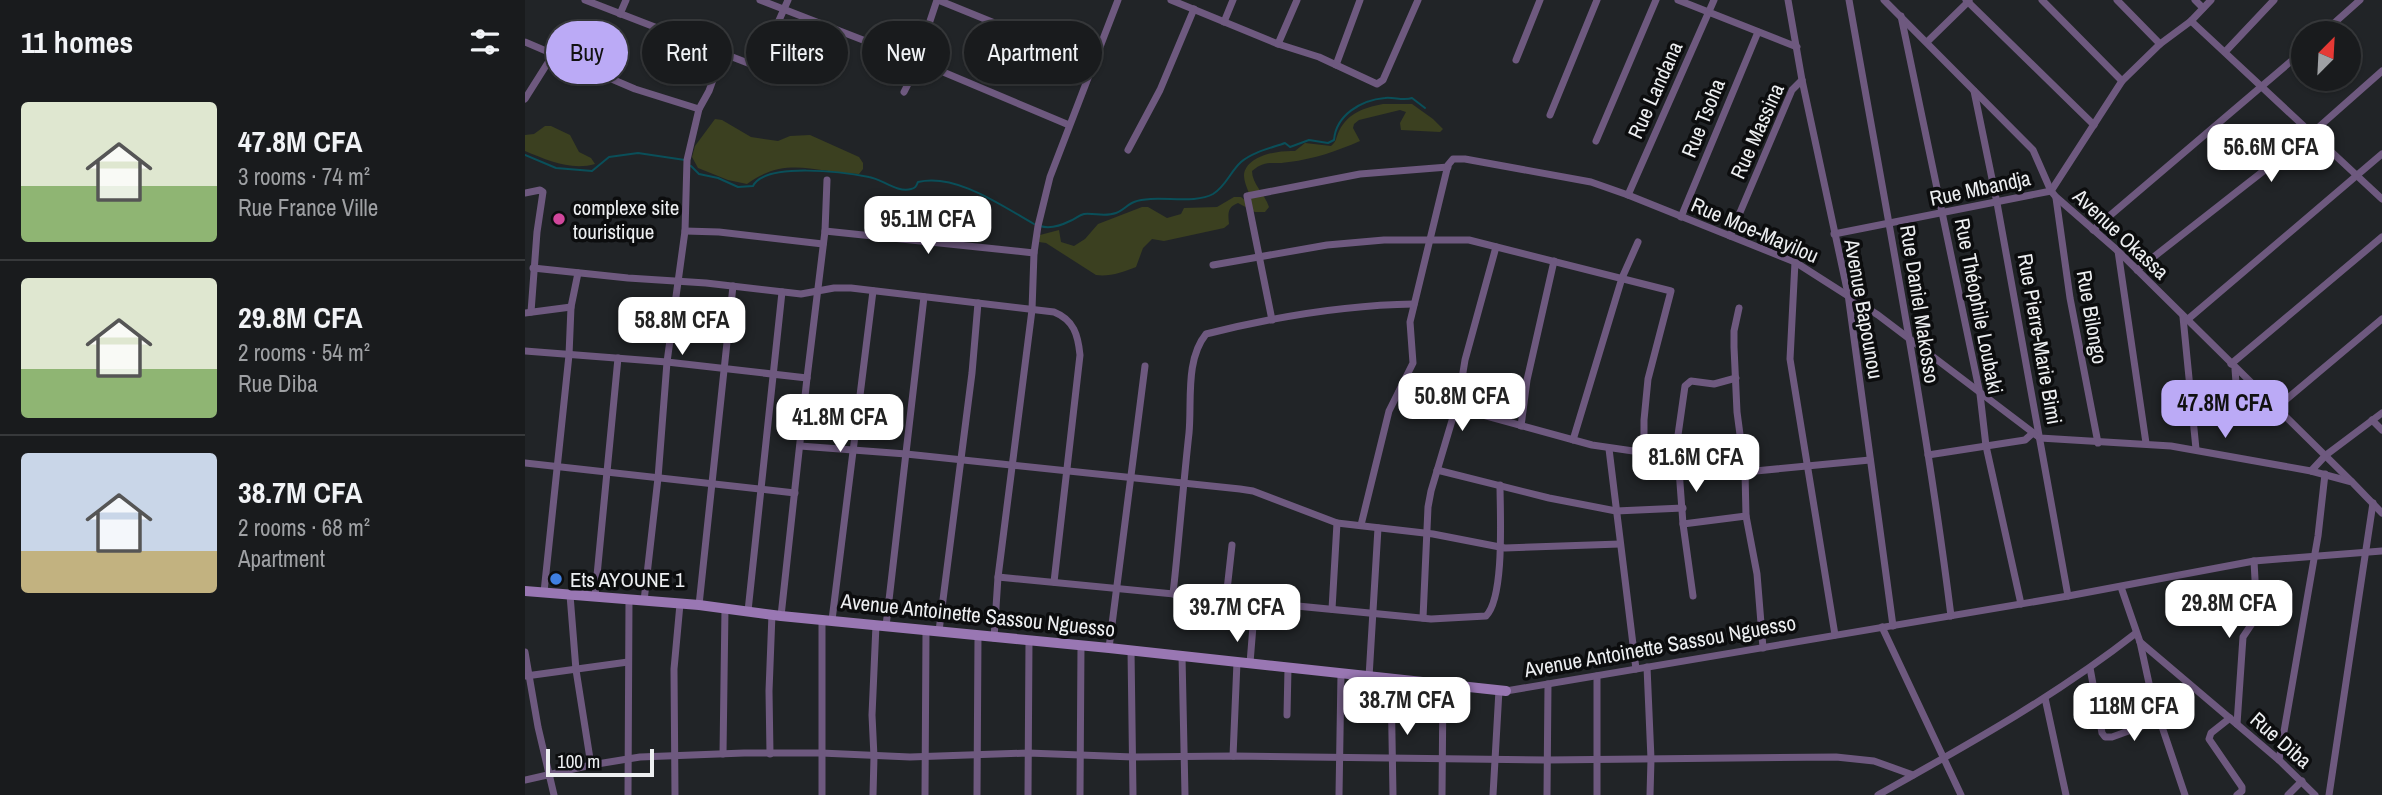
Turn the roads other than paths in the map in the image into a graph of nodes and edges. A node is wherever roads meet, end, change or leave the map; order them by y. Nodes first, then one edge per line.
1 (585, 0) edge
2 (626, 0) edge
3 (760, 0) edge
4 (788, 0) edge
5 (937, 0) edge
6 (1118, 0) edge
7 (1172, 0) edge
8 (1233, 0) edge
9 (1297, 0) edge
10 (1360, 0) edge
11 (1418, 0) edge
12 (1540, 0) edge
13 (1597, 0) edge
14 (1656, 0) edge
15 (1678, 0) edge
16 (1714, 0) edge
17 (1788, 0) edge
18 (1849, 0) edge
19 (1884, 0) edge
20 (2042, 0) edge
21 (2117, 0) edge
22 (2195, 0) edge
23 (2211, 0) edge
24 (2274, 0) edge
25 (2360, 0) edge
26 (1968, 1) edge
27 (2203, 8) junction
28 (1193, 9) junction
29 (785, 10) junction
30 (1709, 13) junction
31 (620, 14) junction
32 (1901, 16) junction
33 (930, 21) edge
34 (989, 21) edge
35 (2191, 21) junction
36 (2336, 21) edge
37 (1224, 22) junction
38 (642, 23) edge
39 (1758, 32) junction
40 (862, 40) edge
41 (1102, 40) edge
42 (525, 42) edge
43 (1927, 42) junction
44 (1277, 44) junction
45 (2160, 44) junction
46 (1797, 47) junction
47 (546, 50) edge
48 (2225, 52) junction
49 (732, 58) edge
50 (1516, 60) dead end
51 (2291, 62) edge
52 (1336, 65) junction
53 (546, 66) edge
54 (2382, 71) edge
55 (950, 75) edge
56 (1802, 80) junction
57 (2122, 81) junction
58 (624, 84) edge
59 (711, 84) edge
60 (907, 84) edge
61 (1085, 84) edge
62 (2262, 87) junction
63 (1974, 89) junction
64 (904, 92) dead end
65 (525, 99) edge
66 (699, 109) junction
67 (1550, 115) dead end
68 (1069, 125) junction
69 (2094, 125) junction
70 (2312, 133) junction
71 (1595, 141) dead end
72 (1128, 150) dead end
73 (2382, 154) edge
74 (1448, 167) junction
75 (2357, 177) junction
76 (827, 180) dead end
77 (525, 192) edge
78 (2053, 194) junction
79 (1627, 195) junction
80 (2382, 199) edge
81 (1997, 203) junction
82 (1943, 214) junction
83 (1681, 217) junction
84 (1889, 223) junction
85 (2093, 230) junction
86 (685, 231) junction
87 (825, 231) junction
88 (1834, 234) junction
89 (1730, 236) junction
90 (2382, 237) edge
91 (1431, 239) junction
92 (1637, 242) dead end
93 (823, 244) junction
94 (1496, 247) junction
95 (2118, 251) junction
96 (1034, 253) junction
97 (1260, 256) junction
98 (1554, 261) junction
99 (1795, 262) junction
100 (1213, 265) dead end
101 (533, 268) junction
102 (2137, 270) junction
103 (578, 273) junction
104 (1622, 278) junction
105 (679, 281) junction
106 (733, 286) junction
107 (819, 290) junction
108 (873, 291) junction
109 (782, 292) junction
110 (1848, 294) junction
111 (925, 298) junction
112 (978, 303) junction
113 (1414, 304) junction
114 (571, 307) junction
115 (1739, 308) dead end
116 (1033, 310) junction
117 (528, 312) edge
118 (2185, 318) junction
119 (2382, 319) edge
120 (1272, 320) junction
121 (1911, 341) junction
122 (525, 351) edge
123 (569, 355) junction
124 (618, 358) junction
125 (667, 362) junction
126 (1145, 366) dead end
127 (2233, 366) junction
128 (722, 368) junction
129 (775, 374) junction
130 (807, 378) junction
131 (1736, 378) junction
132 (1399, 392) junction
133 (1980, 394) junction
134 (2237, 396) dead end
135 (1455, 408) junction
136 (2276, 408) junction
137 (2382, 413) edge
138 (2372, 420) junction
139 (1521, 426) junction
140 (2382, 430) edge
141 (2033, 433) junction
142 (2040, 438) junction
143 (1573, 440) junction
144 (2098, 443) junction
145 (2146, 443) junction
146 (800, 446) junction
147 (1986, 446) junction
148 (1609, 449) junction
149 (2196, 449) junction
150 (854, 450) junction
151 (906, 454) junction
152 (1928, 455) junction
153 (2326, 456) junction
154 (960, 460) junction
155 (1870, 460) junction
156 (525, 463) edge
157 (1013, 465) junction
158 (558, 467) junction
159 (1808, 467) junction
160 (1437, 470) junction
161 (1068, 471) junction
162 (2311, 471) junction
163 (1745, 472) junction
164 (607, 473) junction
165 (2325, 474) junction
166 (658, 478) junction
167 (1131, 479) junction
168 (2352, 482) junction
169 (1184, 483) junction
170 (711, 484) junction
171 (1500, 485) junction
172 (763, 488) junction
173 (795, 493) junction
174 (2373, 503) junction
175 (1683, 508) junction
176 (1616, 511) junction
177 (2382, 513) edge
178 (1746, 516) junction
179 (1337, 523) junction
180 (1683, 524) junction
181 (1361, 525) junction
182 (1378, 528) junction
183 (1426, 533) junction
184 (1620, 544) junction
185 (1232, 545) dead end
186 (1500, 547) junction
187 (2382, 551) edge
188 (2366, 552) junction
189 (2313, 558) junction
190 (2254, 561) junction
191 (998, 577) junction
192 (1054, 582) junction
193 (2121, 587) junction
194 (1116, 588) junction
195 (525, 591) edge
196 (544, 593) junction
197 (1173, 594) junction
198 (570, 595) junction
199 (595, 596) junction
200 (1693, 596) dead end
201 (2068, 596) junction
202 (629, 599) junction
203 (1226, 599) junction
204 (644, 601) junction
205 (1255, 601) junction
206 (680, 604) junction
207 (2021, 604) junction
208 (699, 605) junction
209 (725, 608) junction
210 (1332, 609) junction
211 (748, 611) junction
212 (1374, 613) junction
213 (777, 615) junction
214 (1951, 616) junction
215 (1423, 618) junction
216 (827, 620) junction
217 (881, 625) junction
218 (1893, 626) junction
219 (1882, 627) junction
220 (926, 631) junction
221 (939, 631) junction
222 (2136, 633) junction
223 (1835, 635) junction
224 (978, 636) junction
225 (994, 638) junction
226 (1029, 640) junction
227 (2140, 642) junction
228 (1081, 645) junction
229 (1109, 648) junction
230 (1763, 648) junction
231 (1131, 650) junction
232 (525, 652) edge
233 (1182, 656) junction
234 (628, 662) junction
235 (1237, 662) junction
236 (1250, 663) junction
237 (1647, 667) junction
238 (1287, 668) junction
239 (2090, 668) junction
240 (1636, 669) junction
241 (576, 670) junction
242 (1341, 674) junction
243 (526, 676) edge
244 (1597, 676) junction
245 (1369, 677) junction
246 (1391, 679) junction
247 (1443, 684) junction
248 (1548, 684) junction
249 (1502, 691) junction
250 (2045, 698) junction
251 (1287, 715) dead end
252 (2159, 720) junction
253 (2233, 721) junction
254 (821, 753) junction
255 (1028, 753) junction
256 (723, 754) junction
257 (770, 754) junction
258 (976, 754) junction
259 (1080, 756) junction
260 (1233, 756) junction
261 (675, 757) junction
262 (874, 757) junction
263 (925, 757) junction
264 (1133, 757) junction
265 (1184, 757) junction
266 (1339, 758) junction
267 (1393, 758) junction
268 (629, 759) junction
269 (1441, 759) junction
270 (1651, 759) junction
271 (1943, 759) junction
272 (1495, 760) junction
273 (1547, 760) junction
274 (1598, 760) junction
275 (2279, 760) junction
276 (591, 765) junction
277 (549, 775) junction
278 (1913, 775) junction
279 (525, 780) edge
280 (2302, 781) junction
281 (554, 795) edge
282 (628, 795) edge
283 (675, 795) edge
284 (822, 795) edge
285 (873, 795) edge
286 (925, 795) edge
287 (977, 795) edge
288 (1028, 795) edge
289 (1080, 795) edge
290 (1133, 795) edge
291 (1185, 795) edge
292 (1339, 795) edge
293 (1393, 795) edge
294 (1442, 795) edge
295 (1493, 795) edge
296 (1547, 795) edge
297 (1597, 795) edge
298 (1650, 795) edge
299 (1878, 795) edge
300 (1961, 795) edge
301 (2066, 795) edge
302 (2185, 795) edge
303 (2237, 795) edge
304 (2288, 795) edge
305 (2315, 795) edge
306 (2329, 795) edge

1 - 31 street
2 - 31 street
3 - 29 street
4 - 29 street
5 - 33 street
5 - 34 street
6 - 41 street
7 - 28 street
8 - 37 street
9 - 44 street
10 - 52 street
11 - 52 street
12 - 50 street
13 - 67 street
14 - 71 street
15 - 30 street
16 - 30 street, Rue Landana
17 - 46 street, Avenue Bapounou
18 - 84 street, Rue Daniel Makosso
19 - 32 street, Avenue Okassa
20 - 57 street
21 - 45 street
22 - 27 street
23 - 27 street
24 - 48 street
25 - 36 street
26 - 43 street
26 - 69 street
27 - 35 street
28 - 37 street
28 - 72 street
29 - 40 street
29 - 49 street
30 - 39 street
30 - 79 street, Rue Landana
31 - 38 street
32 - 43 street, Avenue Okassa
32 - 82 street, Rue Théophile Loubaki
35 - 45 street
35 - 48 street
37 - 44 street
39 - 46 street
39 - 83 street, Rue Tsoha
42 - 47 street
43 - 63 street, Avenue Okassa
44 - 52 street
45 - 57 street
46 - 56 street, Avenue Bapounou
48 - 62 street
51 - 62 street
53 - 65 street
54 - 70 street
55 - 68 street
56 - 88 street, Avenue Bapounou
56 - 89 street, Rue Massina
57 - 69 street
58 - 66 street
59 - 66 street
60 - 64 street
61 - 68 street
62 - 70 street
62 - 85 street
63 - 78 street, Avenue Okassa
63 - 81 street, Rue Pierre-Marie Bimi
66 - 86 street
68 - 96 street
69 - 78 street
70 - 75 street
70 - 102 street
73 - 75 street
74 - 79 street, Rue Moe-Mayilou
74 - 91 street
74 - 97 street
75 - 80 street
75 - 118 street
76 - 87 street
77 - 101 street
78 - 81 street, Rue Mbandja
78 - 85 street, Avenue Okassa
78 - 144 street, Rue Bilongo
79 - 83 street, Rue Moe-Mayilou
81 - 82 street, Rue Mbandja
81 - 142 street, Rue Pierre-Marie Bimi
82 - 84 street, Rue Mbandja
82 - 133 street, Rue Théophile Loubaki
83 - 89 street, Rue Moe-Mayilou
84 - 88 street, Rue Mbandja
84 - 121 street, Rue Daniel Makosso
85 - 95 street, Avenue Okassa
86 - 93 street
86 - 105 street
87 - 93 street
87 - 96 street
88 - 110 street, Avenue Bapounou
89 - 99 street, Rue Moe-Mayilou
90 - 127 street
91 - 94 street
91 - 97 street
91 - 113 street
92 - 104 street
93 - 107 street
94 - 98 street
94 - 135 street
95 - 102 street, Avenue Okassa
95 - 145 street
96 - 116 street
97 - 100 street
97 - 120 street
98 - 104 street
98 - 139 street
99 - 110 street, Rue Moe-Mayilou
99 - 159 street
101 - 103 street
101 - 117 street
102 - 118 street, Avenue Okassa
103 - 105 street
103 - 114 street
104 - 143 street
104 - 148 street
105 - 106 street
105 - 125 street
106 - 109 street
106 - 128 street
107 - 108 street
107 - 109 street
107 - 130 street
108 - 111 street
108 - 150 street
109 - 129 street
110 - 121 street, Rue Moe-Mayilou
110 - 155 street, Avenue Bapounou
111 - 112 street
111 - 151 street
112 - 116 street
112 - 154 street
113 - 120 street
113 - 132 street
114 - 117 street
114 - 123 street
115 - 131 street
116 - 157 street
116 - 161 street
118 - 127 street, Avenue Okassa
118 - 149 street
119 - 136 street
120 - 169 street
121 - 133 street, Rue Moe-Mayilou
121 - 152 street, Rue Daniel Makosso
122 - 123 street
123 - 124 street
123 - 158 street
124 - 125 street
124 - 164 street
125 - 128 street
125 - 166 street
126 - 167 street
127 - 134 street
127 - 136 street, Avenue Okassa
128 - 129 street
128 - 170 street
129 - 130 street
129 - 172 street
130 - 146 street
131 - 163 street
131 - 175 street
132 - 135 street
132 - 181 street
133 - 141 street, Rue Moe-Mayilou
133 - 147 street, Rue Théophile Loubaki
135 - 139 street
135 - 160 street
136 - 153 street, Avenue Okassa
137 - 138 street
138 - 140 street
138 - 153 street
139 - 143 street
141 - 142 street, Rue Moe-Mayilou
141 - 147 street
142 - 144 street
142 - 201 street, Rue Pierre-Marie Bimi
143 - 148 street
144 - 145 street
145 - 149 street
146 - 150 street
146 - 173 street
147 - 152 street
147 - 207 street, Rue Théophile Loubaki
148 - 176 street
149 - 162 street
150 - 151 street
150 - 216 street
151 - 154 street
151 - 217 street
152 - 214 street, Rue Daniel Makosso
153 - 162 street
153 - 168 street, Avenue Okassa
154 - 157 street
154 - 221 street
155 - 159 street
155 - 218 street, Avenue Bapounou
156 - 158 street
157 - 161 street
157 - 191 street
158 - 164 street
158 - 196 street
159 - 163 street
159 - 223 street
160 - 171 street
160 - 183 street
161 - 167 street
161 - 192 street
162 - 165 street
163 - 178 street
164 - 166 street
164 - 199 street
165 - 168 street
165 - 189 street
166 - 170 street
166 - 204 street
167 - 169 street
167 - 194 street
168 - 174 street, Avenue Okassa
169 - 179 street
169 - 197 street
170 - 172 street
170 - 208 street
171 - 176 street
171 - 186 street
172 - 173 street
172 - 211 street
173 - 213 street
174 - 177 street, Avenue Okassa
174 - 188 street
175 - 176 street
175 - 180 street
176 - 184 street
178 - 180 street
178 - 230 street
179 - 181 street
179 - 210 street
180 - 200 street
181 - 182 street
182 - 183 street
182 - 212 street
183 - 186 street
183 - 215 street
184 - 186 street
184 - 240 street
185 - 203 street
186 - 215 street
187 - 188 street, Avenue Antoinette Sassou Nguesso
188 - 189 street, Avenue Antoinette Sassou Nguesso
188 - 306 street
189 - 190 street, Avenue Antoinette Sassou Nguesso
189 - 275 street
190 - 193 street, Avenue Antoinette Sassou Nguesso
190 - 253 street
191 - 192 street
191 - 225 street
192 - 194 street
193 - 201 street, Avenue Antoinette Sassou Nguesso
193 - 222 street, Rue Diba
194 - 197 street
194 - 229 street
195 - 196 street, Avenue Antoinette Sassou Nguesso
196 - 198 street, Avenue Antoinette Sassou Nguesso
197 - 203 street
198 - 199 street, Avenue Antoinette Sassou Nguesso
198 - 241 street
199 - 202 street, Avenue Antoinette Sassou Nguesso
201 - 207 street, Avenue Antoinette Sassou Nguesso
202 - 204 street, Avenue Antoinette Sassou Nguesso
202 - 234 street
203 - 205 street
204 - 206 street, Avenue Antoinette Sassou Nguesso
205 - 210 street
205 - 236 street
206 - 208 street, Avenue Antoinette Sassou Nguesso
206 - 261 street
207 - 214 street, Avenue Antoinette Sassou Nguesso
208 - 209 street, Avenue Antoinette Sassou Nguesso
209 - 211 street, Avenue Antoinette Sassou Nguesso
209 - 256 street
210 - 212 street
211 - 213 street, Avenue Antoinette Sassou Nguesso
212 - 215 street
212 - 245 street
213 - 216 street, Avenue Antoinette Sassou Nguesso
213 - 257 street
214 - 218 street, Avenue Antoinette Sassou Nguesso
216 - 217 street, Avenue Antoinette Sassou Nguesso
216 - 254 street
217 - 220 street, Avenue Antoinette Sassou Nguesso
217 - 262 street
218 - 219 street, Avenue Antoinette Sassou Nguesso
219 - 223 street, Avenue Antoinette Sassou Nguesso
219 - 271 street
220 - 221 street, Avenue Antoinette Sassou Nguesso
220 - 263 street
221 - 224 street, Avenue Antoinette Sassou Nguesso
222 - 227 street, Rue Diba
222 - 239 street
223 - 230 street, Avenue Antoinette Sassou Nguesso
224 - 225 street, Avenue Antoinette Sassou Nguesso
224 - 258 street
225 - 226 street, Avenue Antoinette Sassou Nguesso
226 - 228 street, Avenue Antoinette Sassou Nguesso
226 - 255 street
227 - 252 street
227 - 253 street, Rue Diba
228 - 229 street, Avenue Antoinette Sassou Nguesso
228 - 259 street
229 - 231 street, Avenue Antoinette Sassou Nguesso
230 - 237 street, Avenue Antoinette Sassou Nguesso
231 - 233 street, Avenue Antoinette Sassou Nguesso
231 - 264 street
232 - 243 street
233 - 235 street, Avenue Antoinette Sassou Nguesso
233 - 265 street
234 - 241 street
234 - 268 street
235 - 236 street, Avenue Antoinette Sassou Nguesso
235 - 260 street
236 - 238 street, Avenue Antoinette Sassou Nguesso
237 - 240 street, Avenue Antoinette Sassou Nguesso
237 - 270 street
238 - 242 street, Avenue Antoinette Sassou Nguesso
238 - 251 street
239 - 250 street
239 - 252 street
240 - 244 street, Avenue Antoinette Sassou Nguesso
241 - 243 street
241 - 276 street
242 - 245 street, Avenue Antoinette Sassou Nguesso
242 - 266 street
243 - 277 street
244 - 248 street, Avenue Antoinette Sassou Nguesso
244 - 274 street
245 - 246 street, Avenue Antoinette Sassou Nguesso
246 - 247 street, Avenue Antoinette Sassou Nguesso
246 - 267 street
247 - 249 street, Avenue Antoinette Sassou Nguesso
247 - 269 street
248 - 249 street, Avenue Antoinette Sassou Nguesso
248 - 273 street
249 - 272 street
250 - 271 street
250 - 301 street
252 - 302 street
253 - 275 street, Rue Diba
253 - 303 street
254 - 257 street
254 - 262 street
254 - 284 street
255 - 258 street
255 - 259 street
255 - 288 street
256 - 257 street
256 - 261 street
258 - 263 street
258 - 287 street
259 - 264 street
259 - 289 street
260 - 265 street
260 - 266 street
261 - 268 street
261 - 283 street
262 - 263 street
262 - 285 street
263 - 286 street
264 - 265 street
264 - 290 street
265 - 291 street
266 - 267 street
266 - 292 street
267 - 269 street
267 - 293 street
268 - 276 street
268 - 282 street
269 - 272 street
269 - 294 street
270 - 274 street
270 - 278 street
270 - 298 street
271 - 278 street
271 - 300 street
272 - 273 street
272 - 295 street
273 - 274 street
273 - 296 street
274 - 297 street
275 - 280 street, Rue Diba
276 - 277 street
277 - 279 street
277 - 281 street
278 - 299 street
280 - 304 street
280 - 305 street, Rue Diba

